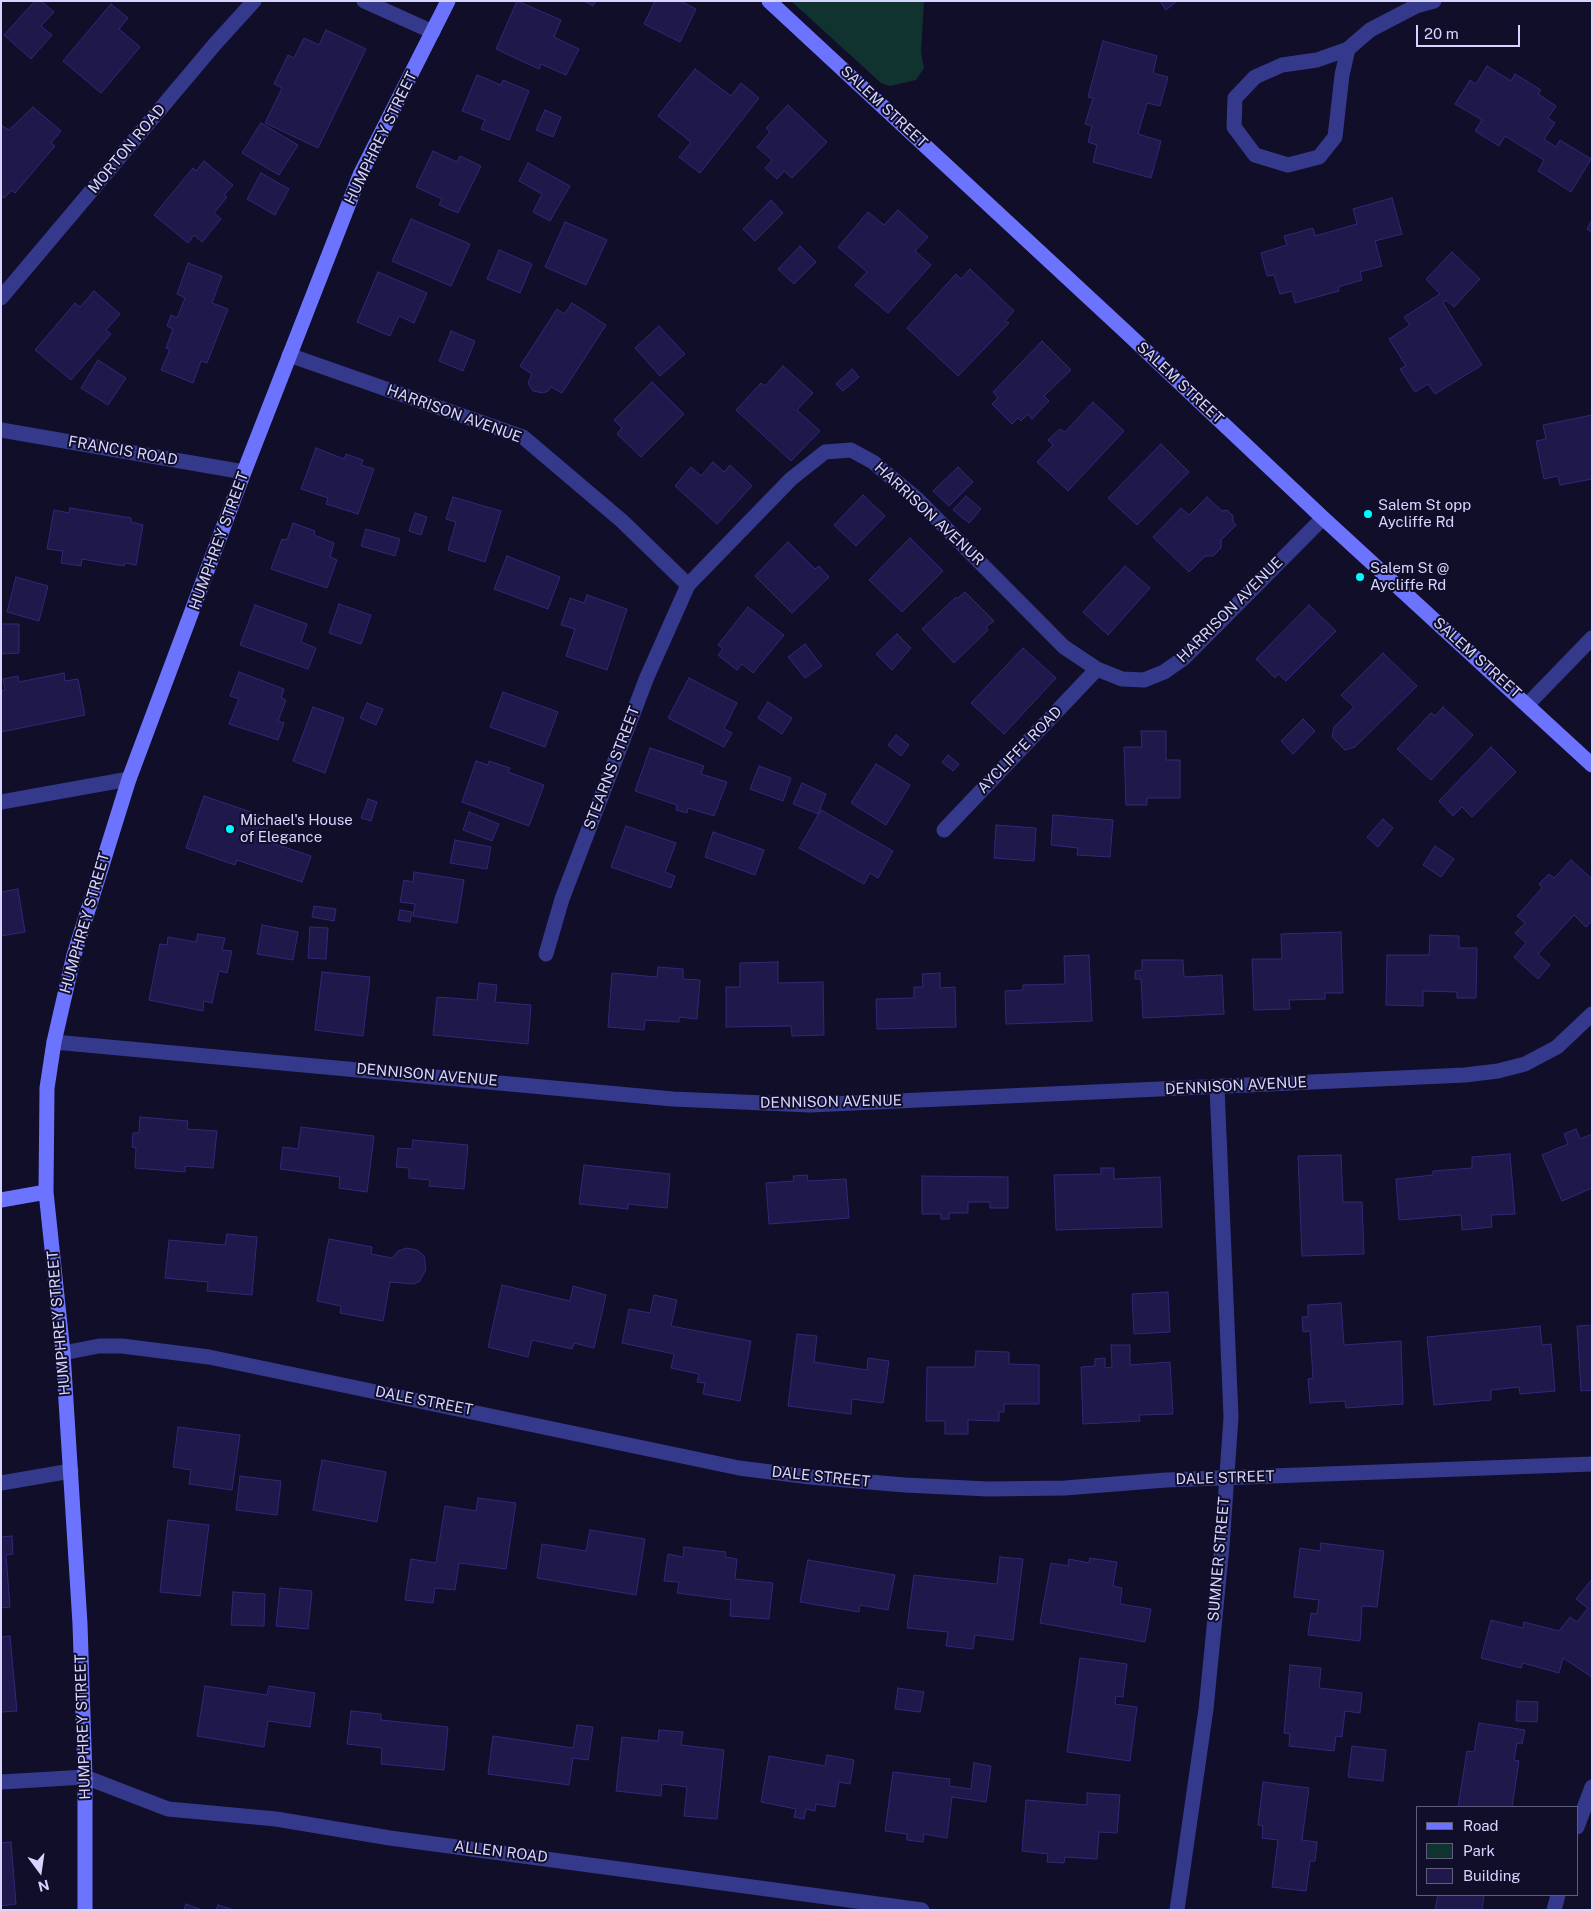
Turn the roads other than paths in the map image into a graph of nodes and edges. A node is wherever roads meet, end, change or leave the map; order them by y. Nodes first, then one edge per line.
1 (254, 1) edge
2 (364, 1) edge
3 (448, 1) edge
4 (769, 1) edge
5 (1434, 1) edge
6 (433, 32) junction
7 (1348, 49) junction
8 (1, 298) edge
9 (289, 356) junction
10 (1, 430) edge
11 (244, 472) junction
12 (1323, 518) junction
13 (688, 585) junction
14 (1592, 638) edge
15 (1097, 669) junction
16 (1528, 704) junction
17 (1592, 764) edge
18 (129, 779) junction
19 (1, 802) edge
20 (944, 830) dead end
21 (546, 954) dead end
22 (1592, 1014) edge
23 (54, 1042) junction
24 (1217, 1087) junction
25 (46, 1192) junction
26 (1, 1200) edge
27 (63, 1353) junction
28 (1592, 1464) edge
29 (70, 1471) junction
30 (1226, 1478) junction
31 (1, 1482) edge
32 (85, 1777) junction
33 (1, 1782) edge
34 (1592, 1787) edge
35 (1578, 1824) edge
36 (1558, 1896) edge
37 (85, 1910) edge
38 (922, 1910) edge
39 (1177, 1910) edge
40 (1554, 1910) edge

1 - 8 street, MORTON ROAD
2 - 6 street
3 - 6 main road, HUMPHREY STREET
4 - 12 main road, SALEM STREET
5 - 7 street
6 - 9 main road, HUMPHREY STREET
7 - 7 street
9 - 11 main road, HUMPHREY STREET
9 - 13 street, HARRISON AVENUE
10 - 11 street, FRANCIS ROAD
11 - 18 main road, HUMPHREY STREET
12 - 15 street, HARRISON AVENUE
12 - 16 main road, SALEM STREET
13 - 15 street, HARRISON AVENUR
13 - 21 street, STEARNS STREET
14 - 16 street
15 - 20 street, AYCLIFFE ROAD
16 - 17 main road, SALEM STREET
18 - 19 street
18 - 23 main road, HUMPHREY STREET
22 - 24 street, DENNISON AVENUE
23 - 24 street, DENNISON AVENUE
23 - 25 main road, HUMPHREY STREET
24 - 30 street, SUMNER STREET
25 - 26 main road
25 - 27 main road, HUMPHREY STREET
27 - 29 main road, HUMPHREY STREET
27 - 30 street, DALE STREET
28 - 30 street, DALE STREET
29 - 31 street
29 - 32 main road, HUMPHREY STREET
30 - 39 street, SUMNER STREET
32 - 33 street
32 - 37 main road, HUMPHREY STREET
32 - 38 street, ALLEN ROAD
34 - 35 street
36 - 40 street

